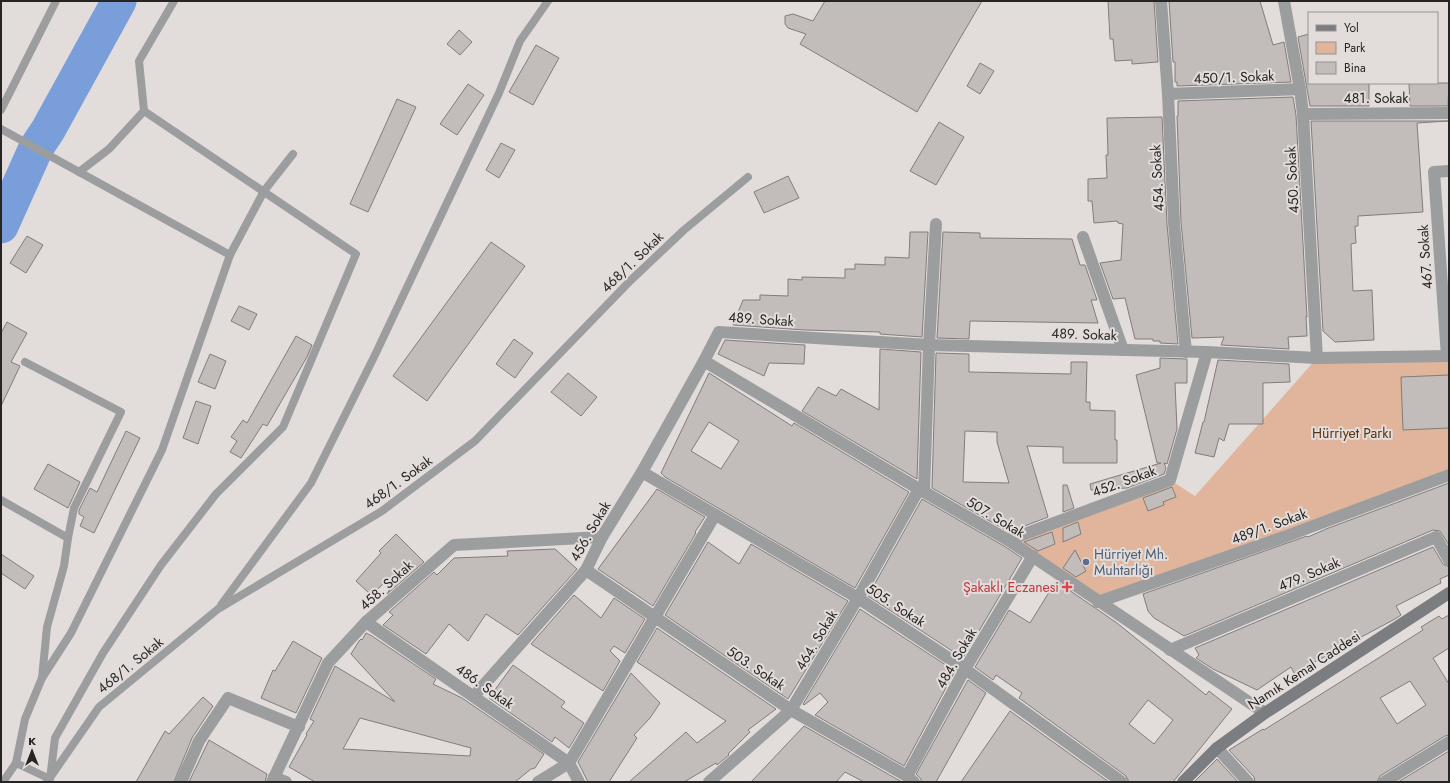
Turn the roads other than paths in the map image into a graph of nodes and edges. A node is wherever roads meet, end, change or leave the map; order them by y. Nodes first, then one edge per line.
1 (56, 1) edge
2 (174, 1) edge
3 (548, 1) edge
4 (1161, 1) edge
5 (1284, 1) edge
6 (1300, 89) junction
7 (1168, 94) junction
8 (1, 110) edge
9 (144, 111) junction
10 (1449, 113) edge
11 (1303, 114) junction
12 (1, 129) edge
13 (293, 154) dead end
14 (1449, 171) edge
15 (79, 172) junction
16 (748, 177) dead end
17 (264, 191) junction
18 (936, 224) dead end
19 (1083, 237) dead end
20 (230, 255) junction
21 (719, 332) joint
22 (929, 345) junction
23 (1123, 350) junction
24 (1186, 352) junction
25 (1207, 352) junction
26 (1448, 356) edge
27 (1317, 358) junction
28 (704, 361) junction
29 (25, 362) dead end
30 (642, 472) junction
31 (1449, 475) edge
32 (922, 491) junction
33 (1, 500) edge
34 (715, 515) junction
35 (602, 537) junction
36 (68, 538) junction
37 (1008, 540) junction
38 (1033, 556) junction
39 (1449, 560) edge
40 (586, 570) junction
41 (1449, 593) edge
42 (858, 598) junction
43 (1098, 602) junction
44 (218, 609) junction
45 (655, 617) junction
46 (366, 622) junction
47 (1170, 650) junction
48 (966, 669) junction
49 (42, 678) junction
50 (474, 696) junction
51 (791, 710) junction
52 (1264, 713) junction
53 (298, 726) junction
54 (1449, 742) edge
55 (1217, 748) junction
56 (16, 763) junction
57 (569, 763) junction
58 (911, 779) edge
59 (48, 780) edge
60 (273, 780) edge
61 (3, 782) edge
62 (181, 782) edge
63 (286, 782) edge
64 (538, 782) edge
65 (579, 782) edge
66 (709, 782) edge
67 (1122, 782) edge
68 (1183, 782) edge
69 (1248, 782) edge
70 (1384, 782) edge

1 - 8 lane
2 - 9 lane
3 - 44 lane
4 - 7 street, 454. Sokak
5 - 6 street, 450. Sokak
6 - 7 street, 450/1. Sokak
6 - 11 street, 450. Sokak
7 - 24 street, 454. Sokak
9 - 15 lane
9 - 17 lane
10 - 11 street, 481. Sokak
11 - 27 street, 450. Sokak
12 - 15 lane
13 - 17 lane
14 - 26 street, 467. Sokak
15 - 20 lane
16 - 44 lane, 468/1. Sokak
17 - 20 lane
17 - 59 lane
18 - 22 street
19 - 23 street
20 - 49 lane
21 - 22 street, 489. Sokak
21 - 28 street, 456. Sokak
22 - 23 street, 489. Sokak
22 - 32 street
23 - 24 street, 489. Sokak
24 - 25 street, 489. Sokak
25 - 27 street, 489. Sokak
25 - 37 street, 452. Sokak
26 - 27 street, 489. Sokak
28 - 30 street, 456. Sokak
28 - 32 street, 507. Sokak
29 - 36 lane
30 - 34 street, 505. Sokak
30 - 35 street, 456. Sokak
31 - 43 street, 489/1. Sokak
32 - 37 street, 507. Sokak
32 - 42 street, 464. Sokak
33 - 36 lane
34 - 42 street, 505. Sokak
34 - 45 street
35 - 40 street, 456. Sokak
35 - 46 street, 458. Sokak
36 - 49 lane
37 - 38 street, 507. Sokak
38 - 43 street, 507. Sokak
38 - 48 street, 484. Sokak
39 - 47 street, 479. Sokak
40 - 45 street, 503. Sokak
40 - 50 street, 456. Sokak
41 - 52 main road, Namık Kemal Caddesi
42 - 48 street, 505. Sokak
42 - 51 street, 464. Sokak
43 - 47 street, 507. Sokak
44 - 59 lane, 468/1. Sokak
45 - 51 street, 503. Sokak
45 - 57 street
46 - 50 street, 486. Sokak
46 - 53 street, 458. Sokak
47 - 52 street, 507. Sokak
48 - 58 street, 484. Sokak
48 - 67 street, 505. Sokak
49 - 56 lane
50 - 57 street, 486. Sokak
51 - 58 street, 503. Sokak
51 - 66 street, 464. Sokak
52 - 55 main road, Namık Kemal Caddesi
53 - 60 street, 458. Sokak
53 - 62 street
54 - 70 street
55 - 68 main road, Namık Kemal Caddesi
55 - 69 street
56 - 59 lane
56 - 61 lane
57 - 64 street
57 - 65 street, 486. Sokak
60 - 63 street

